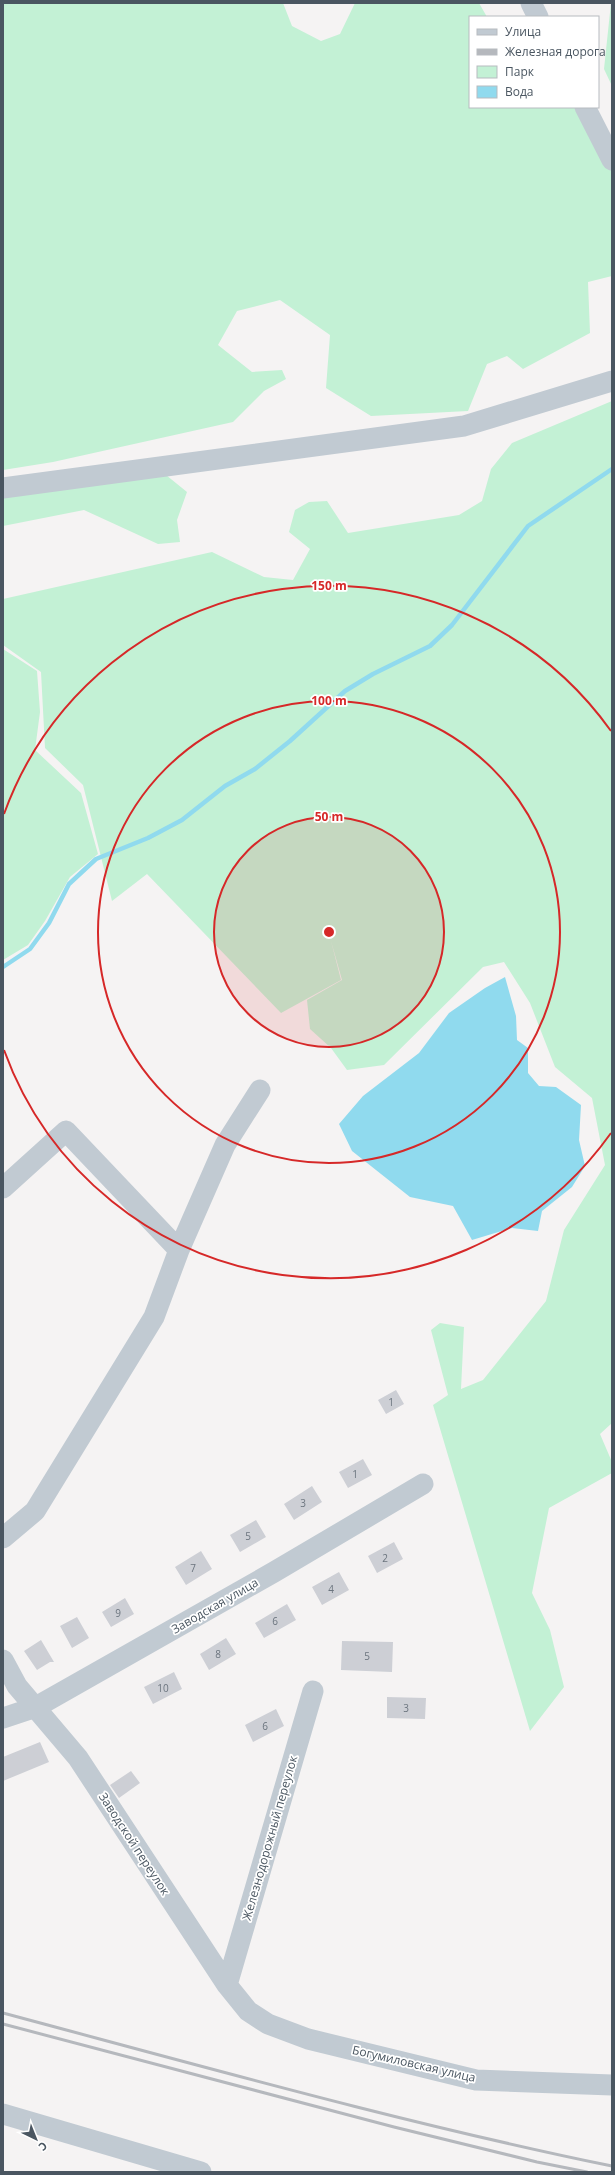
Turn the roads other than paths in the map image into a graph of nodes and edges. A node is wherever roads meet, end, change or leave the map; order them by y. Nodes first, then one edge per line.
1 (531, 3) edge
2 (538, 16) edge
3 (586, 108) edge
4 (612, 160) edge
5 (612, 381) edge
6 (3, 488) edge
7 (260, 1090) dead end
8 (3, 1188) edge
9 (179, 1250) junction
10 (423, 1484) dead end
11 (3, 1538) edge
12 (3, 1660) edge
13 (313, 1691) dead end
14 (36, 1707) junction
15 (3, 1718) edge
16 (227, 1985) junction
17 (268, 2024) joint
18 (612, 2085) edge
19 (3, 2114) edge
20 (188, 2170) edge

1 - 2 street
3 - 4 street
5 - 6 street
7 - 9 street
8 - 9 street
9 - 11 street
10 - 14 street, Заводская улица
12 - 14 street, Заводской переулок
13 - 16 street, Железнодорожный переулок
14 - 15 street, Заводская улица
14 - 16 street, Заводской переулок
16 - 17 street, Заводской переулок
17 - 18 street, Богумиловская улица
19 - 20 street

